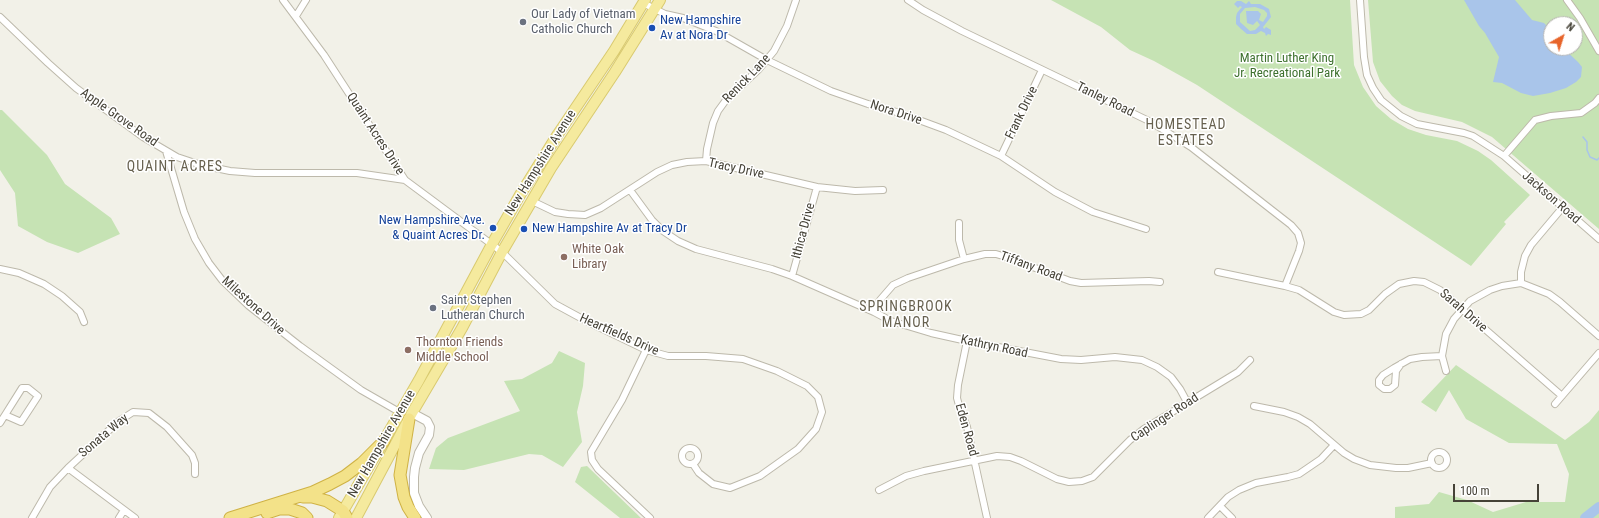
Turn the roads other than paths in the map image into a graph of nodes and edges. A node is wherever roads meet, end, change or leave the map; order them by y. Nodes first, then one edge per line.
1 (283, 0) edge
2 (306, 0) edge
3 (660, 0) edge
4 (796, 0) edge
5 (908, 0) edge
6 (1360, 0) edge
7 (1567, 0) edge
8 (644, 2) edge
9 (655, 10) junction
10 (296, 16) junction
11 (0, 17) edge
12 (1599, 51) edge
13 (767, 60) junction
14 (1042, 70) junction
15 (1599, 98) edge
16 (563, 127) junction
17 (573, 134) junction
18 (166, 150) junction
19 (1001, 156) junction
20 (1504, 156) junction
21 (706, 161) junction
22 (405, 180) junction
23 (817, 187) junction
24 (630, 190) junction
25 (883, 190) dead end
26 (532, 201) junction
27 (1563, 207) junction
28 (959, 223) dead end
29 (1146, 229) dead end
30 (1599, 239) edge
31 (492, 244) junction
32 (502, 252) junction
33 (964, 259) junction
34 (0, 269) edge
35 (1218, 272) dead end
36 (792, 276) junction
37 (1160, 282) dead end
38 (1521, 283) junction
39 (1285, 286) junction
40 (1462, 309) junction
41 (874, 312) junction
42 (84, 322) dead end
43 (1599, 336) edge
44 (966, 341) junction
45 (646, 350) junction
46 (1599, 353) edge
47 (1442, 356) junction
48 (1250, 360) dead end
49 (1401, 364) dead end
50 (1446, 371) dead end
51 (1562, 396) junction
52 (1187, 402) junction
53 (1555, 404) dead end
54 (1254, 406) dead end
55 (5, 414) junction
56 (407, 415) junction
57 (0, 423) edge
58 (384, 441) junction
59 (1334, 445) junction
60 (975, 460) junction
61 (1432, 463) dead end
62 (693, 464) dead end
63 (68, 468) junction
64 (195, 474) dead end
65 (879, 490) dead end
66 (296, 497) junction
67 (1220, 506) junction
68 (124, 510) junction
69 (343, 516) edge
70 (32, 518) edge
71 (118, 518) edge
72 (135, 518) edge
73 (230, 518) edge
74 (253, 518) edge
75 (307, 518) edge
76 (356, 518) edge
77 (415, 518) edge
78 (427, 518) edge
79 (650, 518) edge
80 (987, 518) edge
81 (1208, 518) edge
82 (1232, 518) edge

1 - 10 street, Quaint Acres Drive
2 - 10 street
3 - 9 main road, New Hampshire Avenue
4 - 13 street, Renick Lane
5 - 14 street, Tanley Road
6 - 20 street, Jackson Road
7 - 12 street
8 - 9 street, Nora Drive
8 - 16 main road, New Hampshire Avenue
9 - 13 street, Nora Drive
9 - 17 main road, New Hampshire Avenue
10 - 22 street, Quaint Acres Drive
11 - 18 street, Apple Grove Road
13 - 19 street, Nora Drive
13 - 21 street, Renick Lane
14 - 19 street, Frank Drive
14 - 39 street, Tanley Road
15 - 20 street
16 - 17 main road
16 - 31 main road, New Hampshire Avenue
17 - 26 main road, New Hampshire Avenue
18 - 22 street, Apple Grove Road
18 - 56 street, Milestone Drive
19 - 29 street, Nora Drive
20 - 27 street, Jackson Road
21 - 23 street, Tracy Drive
21 - 24 street, Tracy Drive
22 - 31 street, Quaint Acres Drive
23 - 25 street, Tracy Drive
23 - 36 street, Ithica Drive
24 - 26 street, Tracy Drive
24 - 36 street, Kathryn Road
26 - 32 main road, New Hampshire Avenue
27 - 30 street, Jackson Road
27 - 38 street
28 - 33 street
31 - 32 street, Heartfields Drive
31 - 56 main road, New Hampshire Avenue
32 - 45 street, Heartfields Drive
32 - 56 main road, New Hampshire Avenue
33 - 37 street, Tiffany Road
33 - 41 street, Tiffany Road
34 - 42 street
35 - 39 street, Sarah Drive
36 - 41 street, Kathryn Road
38 - 40 street
38 - 43 street
39 - 40 street, Sarah Drive
40 - 47 street
40 - 51 street, Sarah Drive
41 - 44 street, Kathryn Road
44 - 52 street, Kathryn Road
44 - 60 street, Eden Road
45 - 62 street, Heartfields Drive
45 - 79 street
46 - 51 street
47 - 49 street
47 - 50 street
48 - 52 street, Caplinger Road
51 - 53 street
52 - 60 street, Caplinger Road
54 - 59 street
55 - 55 street
55 - 57 street
56 - 58 main road, New Hampshire Avenue
56 - 76 main road, New Hampshire Avenue
56 - 77 highway
56 - 78 street, Milestone Drive
58 - 66 highway
58 - 69 main road, New Hampshire Avenue
59 - 61 street
59 - 67 street
60 - 65 street, Caplinger Road
60 - 80 street, Eden Road
63 - 64 street, Sonata Way
63 - 68 street
63 - 70 street, Sonata Way
66 - 69 highway
66 - 73 highway
67 - 81 street
67 - 82 street
68 - 71 street
68 - 72 street
74 - 75 highway

